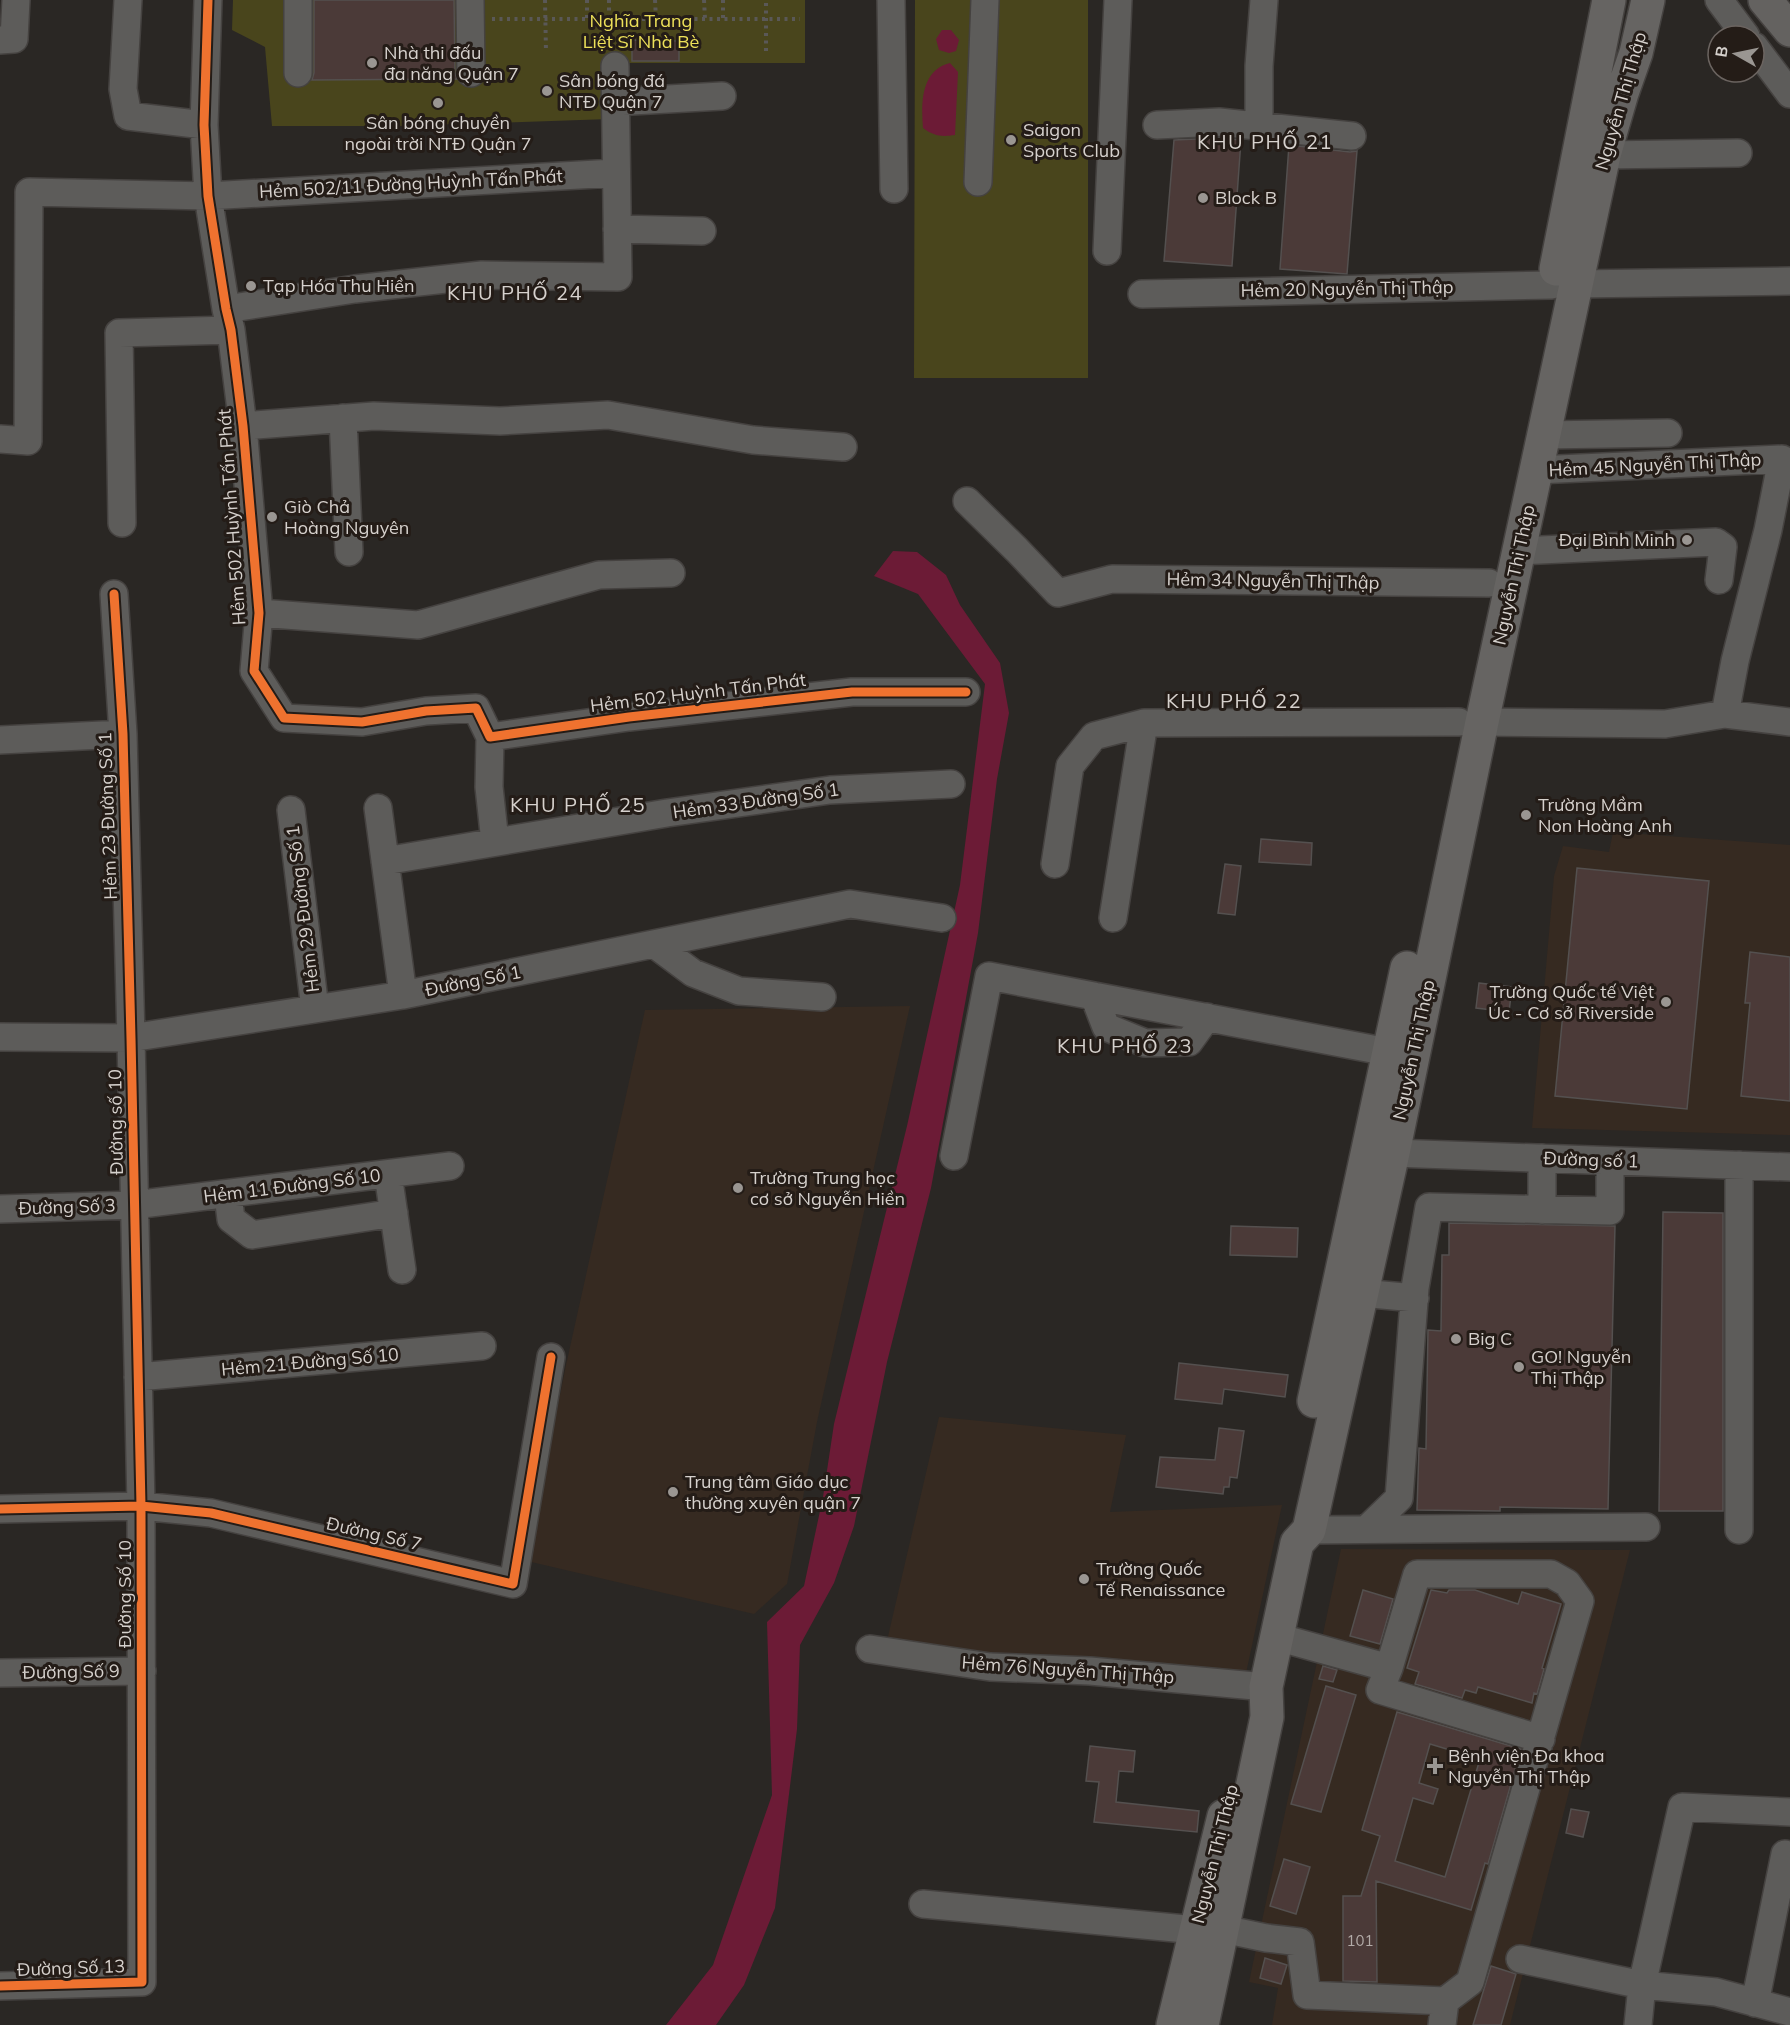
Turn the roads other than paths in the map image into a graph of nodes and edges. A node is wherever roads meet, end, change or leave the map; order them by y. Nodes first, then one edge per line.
1 (16, 0) edge
2 (128, 0) edge
3 (208, 0) edge
4 (298, 0) edge
5 (891, 0) edge
6 (985, 0) edge
7 (1118, 0) edge
8 (1264, 0) edge
9 (1609, 0) edge
10 (1648, 0) edge
11 (1666, 0) edge
12 (1719, 0) edge
13 (1758, 0) edge
14 (1766, 0) edge
15 (478, 10) edge
16 (1737, 24) edge
17 (1790, 30) edge
18 (0, 40) edge
19 (1790, 41) edge
20 (1636, 54) junction
21 (1766, 62) edge
22 (615, 66) dead end
23 (298, 73) dead end
24 (471, 73) dead end
25 (1607, 90) junction
26 (1790, 94) edge
27 (722, 96) dead end
28 (614, 102) junction
29 (204, 125) junction
30 (1157, 125) dead end
31 (1259, 126) junction
32 (1352, 136) dead end
33 (1738, 153) dead end
34 (1604, 155) junction
35 (615, 173) junction
36 (978, 182) dead end
37 (894, 189) dead end
38 (208, 196) junction
39 (617, 229) junction
40 (702, 231) dead end
41 (1107, 251) dead end
42 (1790, 281) edge
43 (1564, 285) junction
44 (1142, 294) dead end
45 (229, 320) junction
46 (343, 418) junction
47 (243, 426) junction
48 (1668, 433) dead end
49 (1544, 435) junction
50 (0, 439) edge
51 (843, 447) dead end
52 (1536, 470) junction
53 (967, 501) dead end
54 (122, 523) dead end
55 (1519, 551) junction
56 (349, 552) dead end
57 (671, 573) dead end
58 (1719, 580) dead end
59 (1489, 583) junction
60 (114, 594) dead end
61 (259, 613) junction
62 (966, 692) dead end
63 (1725, 714) junction
64 (1470, 722) junction
65 (1790, 722) edge
66 (1144, 723) junction
67 (123, 734) junction
68 (490, 737) junction
69 (0, 740) edge
70 (951, 784) dead end
71 (378, 808) dead end
72 (291, 810) dead end
73 (495, 842) junction
74 (385, 861) junction
75 (1055, 864) dead end
76 (942, 918) dead end
77 (1113, 918) dead end
78 (654, 944) junction
79 (403, 995) junction
80 (1094, 996) junction
81 (822, 997) dead end
82 (315, 1009) junction
83 (1207, 1017) junction
84 (0, 1038) edge
85 (131, 1038) junction
86 (1401, 1055) junction
87 (1381, 1150) junction
88 (954, 1156) dead end
89 (1542, 1158) junction
90 (1610, 1161) junction
91 (1739, 1165) junction
92 (450, 1166) dead end
93 (1790, 1167) edge
94 (388, 1174) junction
95 (228, 1195) junction
96 (134, 1205) junction
97 (0, 1209) edge
98 (1542, 1210) junction
99 (394, 1214) junction
100 (402, 1270) dead end
101 (1361, 1293) junction
102 (1415, 1298) junction
103 (482, 1346) dead end
104 (551, 1357) dead end
105 (138, 1377) junction
106 (141, 1506) junction
107 (0, 1509) edge
108 (1646, 1527) dead end
109 (1366, 1529) junction
110 (1739, 1530) dead end
111 (1303, 1536) junction
112 (1277, 1637) junction
113 (870, 1649) dead end
114 (1389, 1668) junction
115 (142, 1671) junction
116 (0, 1673) edge
117 (1266, 1687) junction
118 (1541, 1739) junction
119 (1790, 1812) edge
120 (1785, 1854) dead end
121 (923, 1904) dead end
122 (1210, 1929) junction
123 (1520, 1959) dead end
124 (142, 1982) joint
125 (1642, 1985) junction
126 (0, 1986) edge
127 (1755, 2003) junction
128 (1790, 2012) edge
129 (1444, 2013) edge
130 (1173, 2025) edge
131 (1202, 2025) edge
132 (1638, 2025) edge

1 - 18 street
2 - 29 street
3 - 29 street, Hẻm 502 Huỳnh Tấn Phát
4 - 23 street
5 - 37 street
6 - 36 street
7 - 41 street
8 - 31 street
9 - 25 main road, Nguyễn Thị Thập
10 - 20 main road, Nguyễn Thị Thập
11 - 20 main road
12 - 16 street
13 - 19 main road
14 - 17 highway
15 - 24 street
20 - 25 main road, Nguyễn Thị Thập
21 - 26 street
22 - 28 street
25 - 34 main road, Nguyễn Thị Thập
25 - 43 main road, Nguyễn Thị Thập
27 - 28 street
28 - 35 street
29 - 38 street, Hẻm 502 Huỳnh Tấn Phát
30 - 31 street
31 - 32 street
33 - 34 street
34 - 43 main road, Nguyễn Thị Thập
35 - 38 street, Hẻm 502/11 Đường Huỳnh Tấn Phát
35 - 39 street
38 - 45 street, Hẻm 502 Huỳnh Tấn Phát
38 - 50 street, Hẻm 502/11 Đường Huỳnh Tấn Phát
39 - 40 street
39 - 45 street
42 - 43 street, Hẻm 20 Nguyễn Thị Thập
43 - 44 street, Hẻm 20 Nguyễn Thị Thập
43 - 49 main road, Nguyễn Thị Thập
43 - 59 main road, Nguyễn Thị Thập
45 - 47 street, Hẻm 502 Huỳnh Tấn Phát
45 - 54 street
46 - 47 street
46 - 51 street
46 - 56 street
47 - 61 street, Hẻm 502 Huỳnh Tấn Phát
48 - 49 street
49 - 52 main road, Nguyễn Thị Thập
52 - 55 main road, Nguyễn Thị Thập
52 - 63 street, Hẻm 45 Nguyễn Thị Thập
53 - 59 street, Hẻm 34 Nguyễn Thị Thập
55 - 58 street
55 - 64 main road, Nguyễn Thị Thập
57 - 61 street
59 - 64 main road, Nguyễn Thị Thập
60 - 67 street, Hẻm 23 Đường Số 1
61 - 68 street, Hẻm 502 Huỳnh Tấn Phát
62 - 68 street, Hẻm 502 Huỳnh Tấn Phát
63 - 64 street
63 - 65 street
64 - 66 street
64 - 86 main road, Nguyễn Thị Thập
66 - 75 street
66 - 77 street
67 - 69 street
67 - 85 street, Hẻm 23 Đường Số 1
68 - 73 street
70 - 73 street, Hẻm 33 Đường Số 1
71 - 74 street
72 - 82 street, Hẻm 29 Đường Số 1
73 - 74 street, Hẻm 33 Đường Số 1
74 - 79 street
76 - 78 street, Đường Số 1
78 - 79 street, Đường Số 1
78 - 81 street
79 - 82 street, Đường Số 1
80 - 83 street
80 - 83 street
80 - 88 street
82 - 85 street, Đường Số 1
83 - 86 street
84 - 85 street, Đường Số 1
85 - 96 street, Đường số 10
86 - 87 main road, Nguyễn Thị Thập
87 - 89 street, Đường số 1
87 - 101 main road, Nguyễn Thị Thập
87 - 111 main road, Nguyễn Thị Thập
89 - 90 street, Đường số 1
89 - 98 street
90 - 91 street, Đường số 1
90 - 98 street
91 - 93 street, Đường số 1
91 - 110 street
92 - 94 street, Hẻm 11 Đường Số 10
94 - 95 street, Hẻm 11 Đường Số 10
94 - 99 street
95 - 96 street, Hẻm 11 Đường Số 10
95 - 99 street
96 - 97 street, Đường Số 3
96 - 105 street, Đường Số 10
98 - 102 street
99 - 100 street
101 - 102 street
101 - 111 main road, Nguyễn Thị Thập
102 - 109 street
103 - 105 street, Hẻm 21 Đường Số 10
104 - 106 street, Đường Số 7
105 - 106 street, Đường Số 10
106 - 107 street, Đường Số 7
106 - 115 street, Đường Số 10
108 - 109 street
109 - 111 street
111 - 112 main road, Nguyễn Thị Thập
112 - 114 street
112 - 117 main road, Nguyễn Thị Thập
113 - 117 street, Hẻm 76 Nguyễn Thị Thập
114 - 118 street
114 - 118 street
115 - 116 street, Đường Số 9
115 - 124 street, Đường Số 10
117 - 122 main road, Nguyễn Thị Thập
118 - 129 street
119 - 125 street
120 - 127 street
121 - 122 street
122 - 129 street
122 - 130 main road, Nguyễn Thị Thập
122 - 131 main road, Nguyễn Thị Thập
123 - 125 street
124 - 126 street, Đường Số 13
125 - 127 street
125 - 132 street
127 - 128 street

